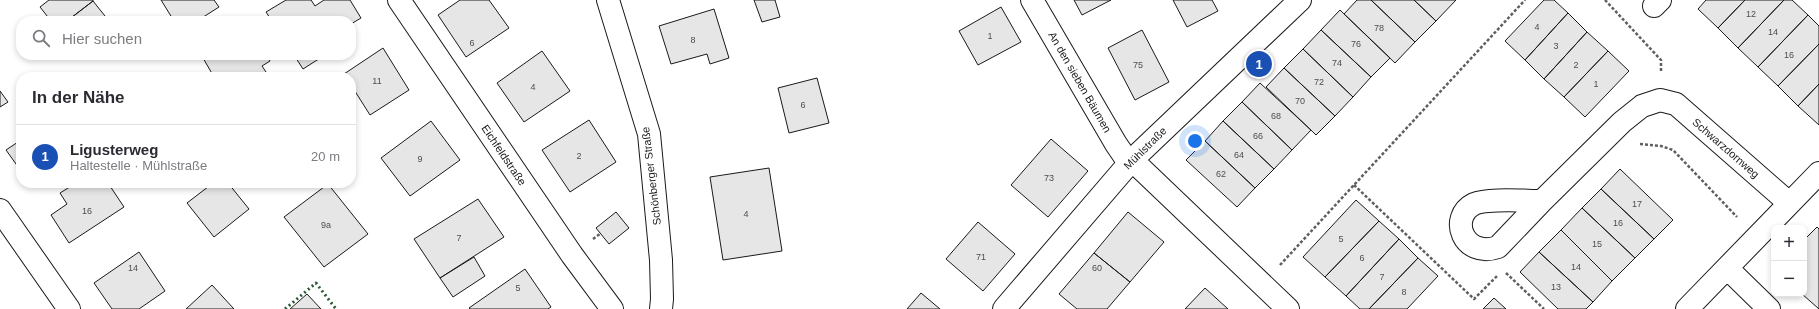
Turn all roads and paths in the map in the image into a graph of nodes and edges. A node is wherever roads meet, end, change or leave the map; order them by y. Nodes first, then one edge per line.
1 (399, 0) edge
2 (608, 0) edge
3 (1032, 0) edge
4 (1300, 0) edge
5 (1525, 0) edge
6 (1605, 0) edge
7 (1660, 100) junction
8 (1632, 144) dead end
9 (1131, 162) junction
10 (1819, 173) edge
11 (1542, 201) dead end
12 (1789, 203) junction
13 (0, 210) edge
14 (1756, 237) junction
15 (1727, 268) junction
16 (1263, 285) junction
17 (69, 309) edge
18 (612, 309) edge
19 (661, 309) edge
20 (1004, 309) edge
21 (1288, 309) edge
22 (1687, 309) edge
23 (1769, 309) edge

1 - 18 street, Eichfeldstraße
2 - 19 street, Schönberger Straße
3 - 9 street, An den sieben Bäumen
4 - 9 street, Mühlstraße
5 - 16 path
6 - 7 path
7 - 11 street
7 - 12 street, Schwarzdornweg
8 - 14 path
9 - 16 street, An den sieben Bäumen
9 - 20 street, Mühlstraße
10 - 12 street
12 - 14 street
13 - 17 street
14 - 15 street
15 - 22 street
15 - 23 street
16 - 21 street, An den sieben Bäumen

